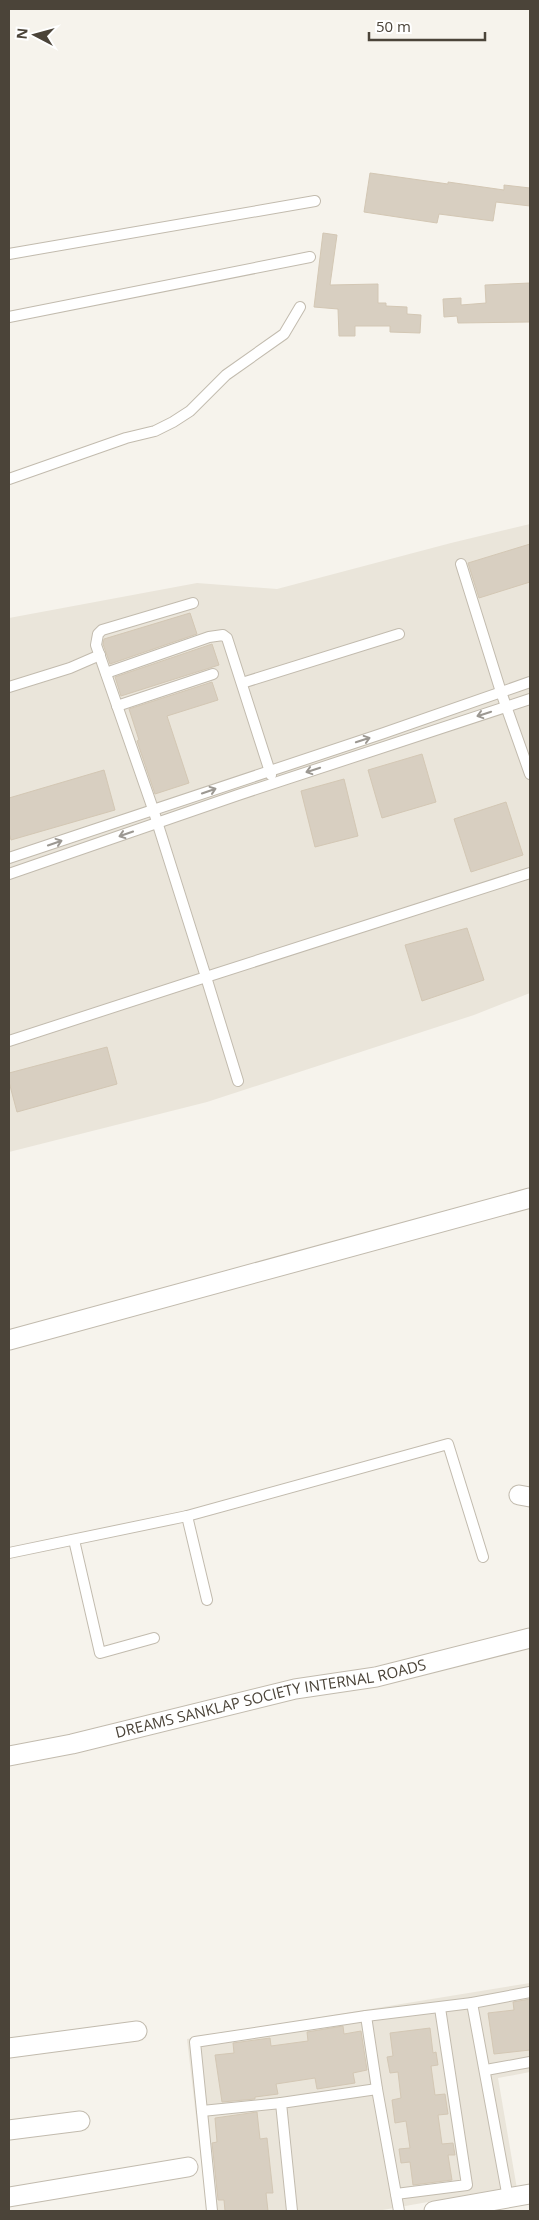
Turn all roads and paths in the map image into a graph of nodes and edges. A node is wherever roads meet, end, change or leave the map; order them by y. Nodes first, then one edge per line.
1 (315, 201) dead end
2 (9, 254) edge
3 (310, 257) dead end
4 (300, 307) dead end
5 (9, 318) edge
6 (9, 479) edge
7 (461, 564) dead end
8 (193, 603) dead end
9 (399, 634) dead end
10 (100, 655) junction
11 (106, 673) junction
12 (213, 674) dead end
13 (530, 682) edge
14 (242, 683) junction
15 (9, 687) edge
16 (501, 692) junction
17 (530, 698) edge
18 (117, 706) junction
19 (507, 706) junction
20 (270, 770) junction
21 (530, 774) edge
22 (273, 783) junction
23 (153, 809) junction
24 (157, 824) junction
25 (9, 858) edge
26 (530, 873) edge
27 (9, 874) edge
28 (206, 977) junction
29 (9, 1041) edge
30 (238, 1081) dead end
31 (530, 1198) edge
32 (9, 1340) edge
33 (187, 1516) junction
34 (74, 1540) junction
35 (9, 1554) edge
36 (483, 1557) dead end
37 (207, 1600) dead end
38 (154, 1638) dead end
39 (530, 1638) edge
40 (9, 1756) edge
41 (530, 1992) edge
42 (472, 2003) junction
43 (440, 2008) junction
44 (366, 2016) junction
45 (137, 2031) dead end
46 (9, 2048) edge
47 (530, 2062) edge
48 (486, 2070) junction
49 (377, 2089) junction
50 (281, 2103) junction
51 (202, 2111) junction
52 (80, 2121) dead end
53 (9, 2130) edge
54 (188, 2167) dead end
55 (396, 2194) junction
56 (530, 2194) edge
57 (9, 2197) edge
58 (508, 2198) junction
59 (212, 2211) edge
60 (292, 2211) edge
61 (399, 2211) edge
62 (434, 2211) edge

1 - 2 lane
3 - 5 lane
4 - 6 lane
7 - 16 lane
8 - 10 lane
9 - 14 lane
10 - 11 lane
10 - 15 lane
11 - 14 lane
11 - 18 lane
12 - 18 lane
13 - 16 lane
14 - 20 lane
16 - 19 lane
20 -> 16 lane
17 - 19 lane
18 - 23 lane
19 - 21 lane
19 -> 22 lane
20 - 22 lane
23 -> 20 lane
22 - 24 lane
23 - 24 lane
25 -> 23 lane
24 -> 27 lane
24 - 28 lane
26 - 28 lane
28 - 29 lane
28 - 30 lane
31 - 32 street
33 - 34 lane
33 - 36 lane
33 - 37 lane
34 - 35 lane
34 - 38 lane
39 - 40 street, DREAMS SANKLAP SOCIETY INTERNAL ROADS
41 - 42 lane
42 - 43 lane
42 - 48 lane
43 - 44 lane
43 - 55 lane
44 - 49 lane
44 - 51 lane
45 - 46 street
47 - 48 lane
48 - 58 lane
49 - 50 lane
49 - 55 lane
50 - 51 lane
50 - 60 lane
51 - 59 lane
52 - 53 street
54 - 57 street
55 - 61 lane
56 - 58 street
58 - 62 street

